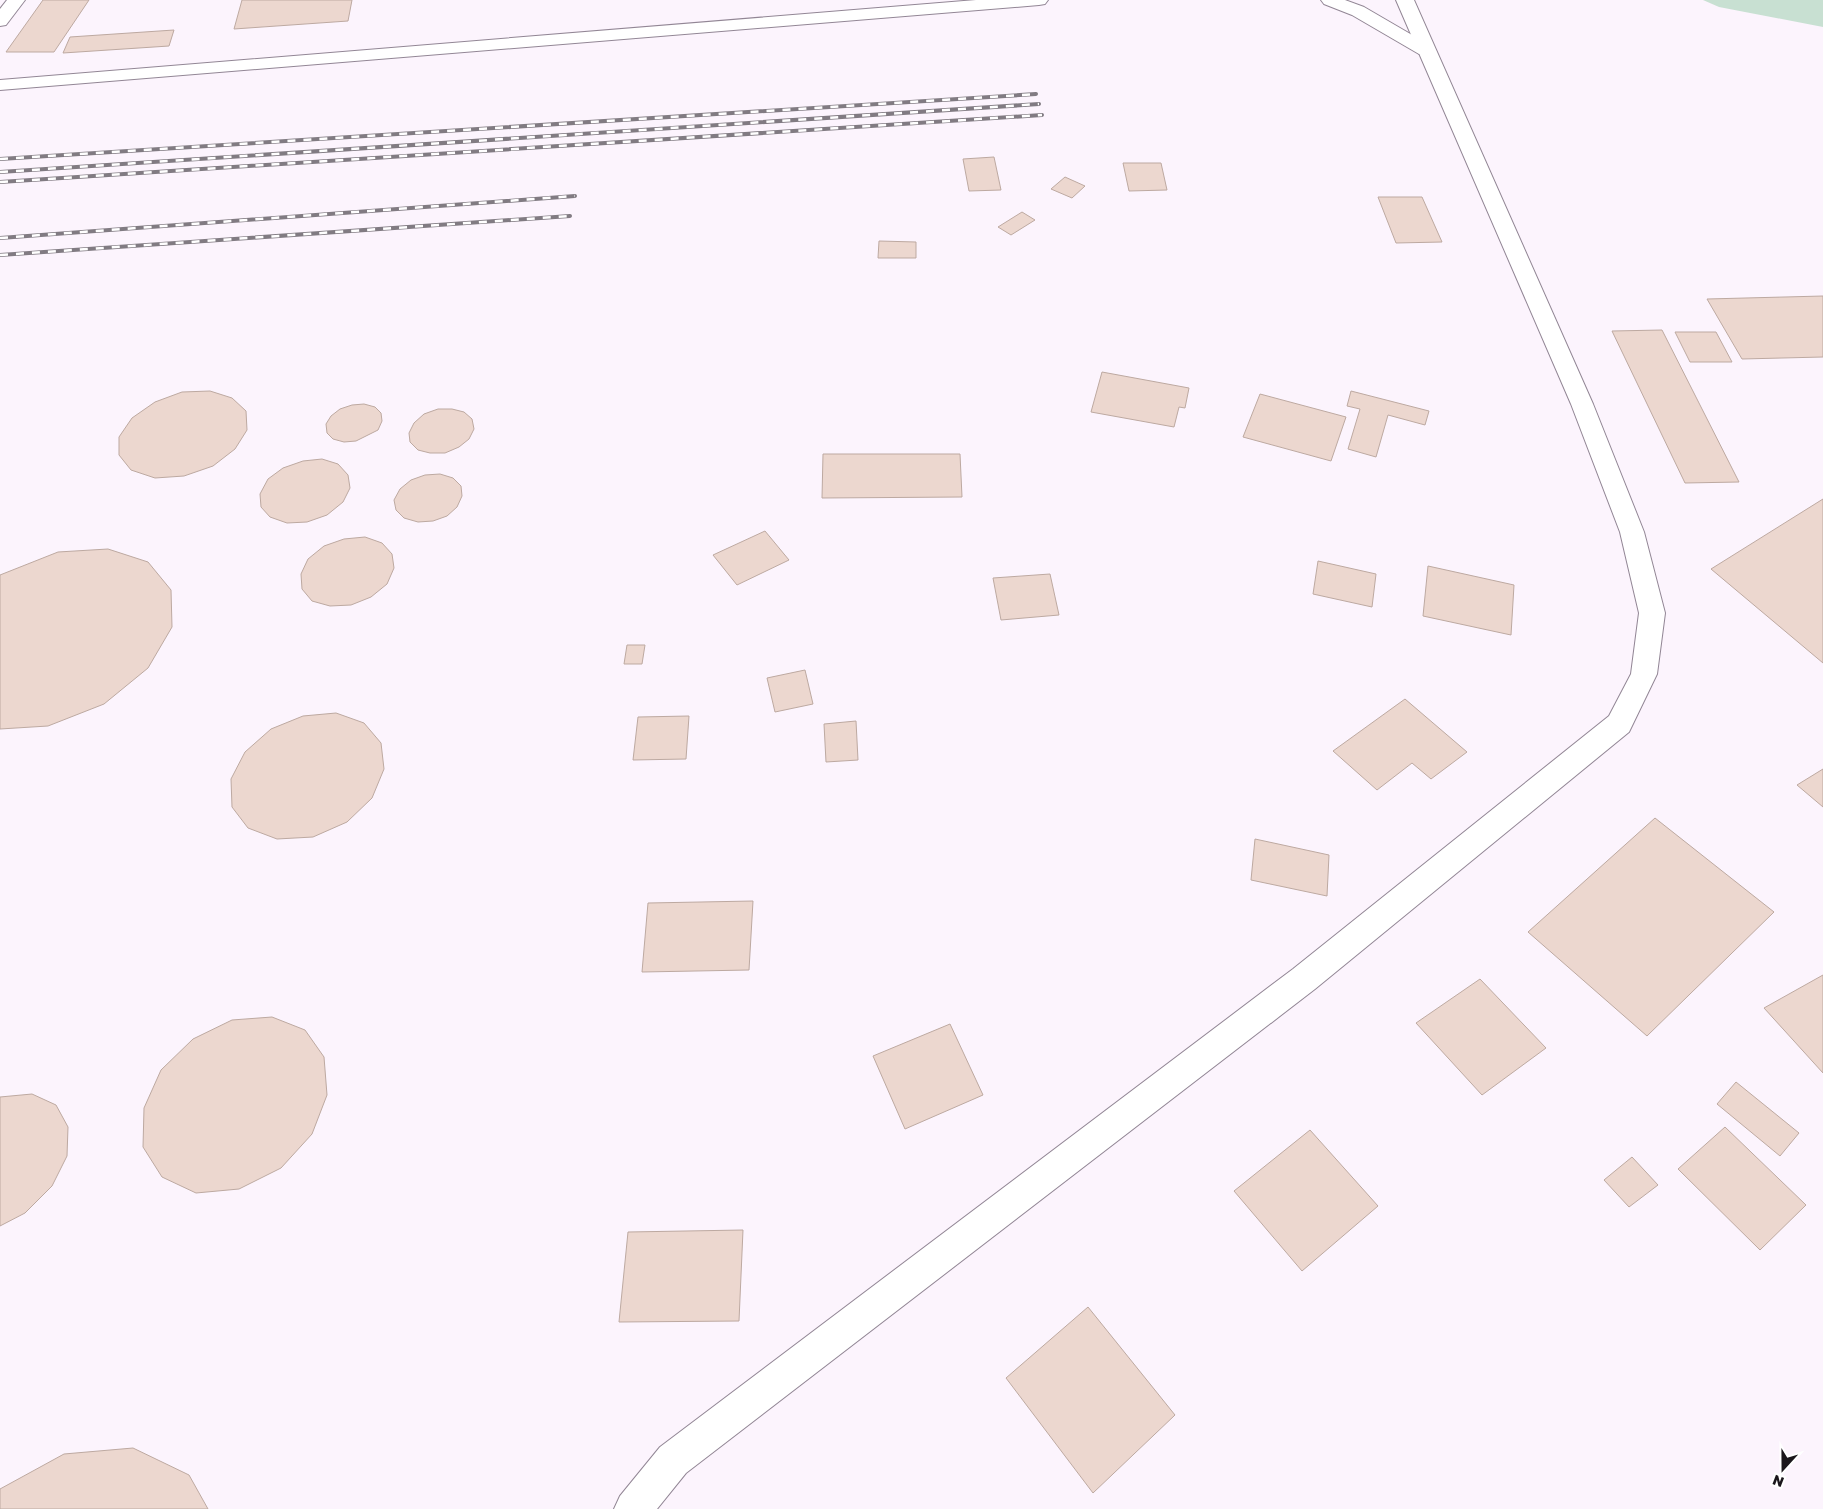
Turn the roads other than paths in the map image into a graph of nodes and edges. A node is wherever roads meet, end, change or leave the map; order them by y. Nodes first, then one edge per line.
1 (16, 0) edge
2 (1039, 0) edge
3 (1330, 0) edge
4 (1405, 0) edge
5 (949, 4) edge
6 (0, 21) edge
7 (1425, 50) junction
8 (0, 85) edge
9 (633, 1509) edge

1 - 6 street
2 - 5 street
3 - 7 street
4 - 7 street
5 - 8 street
7 - 9 street

